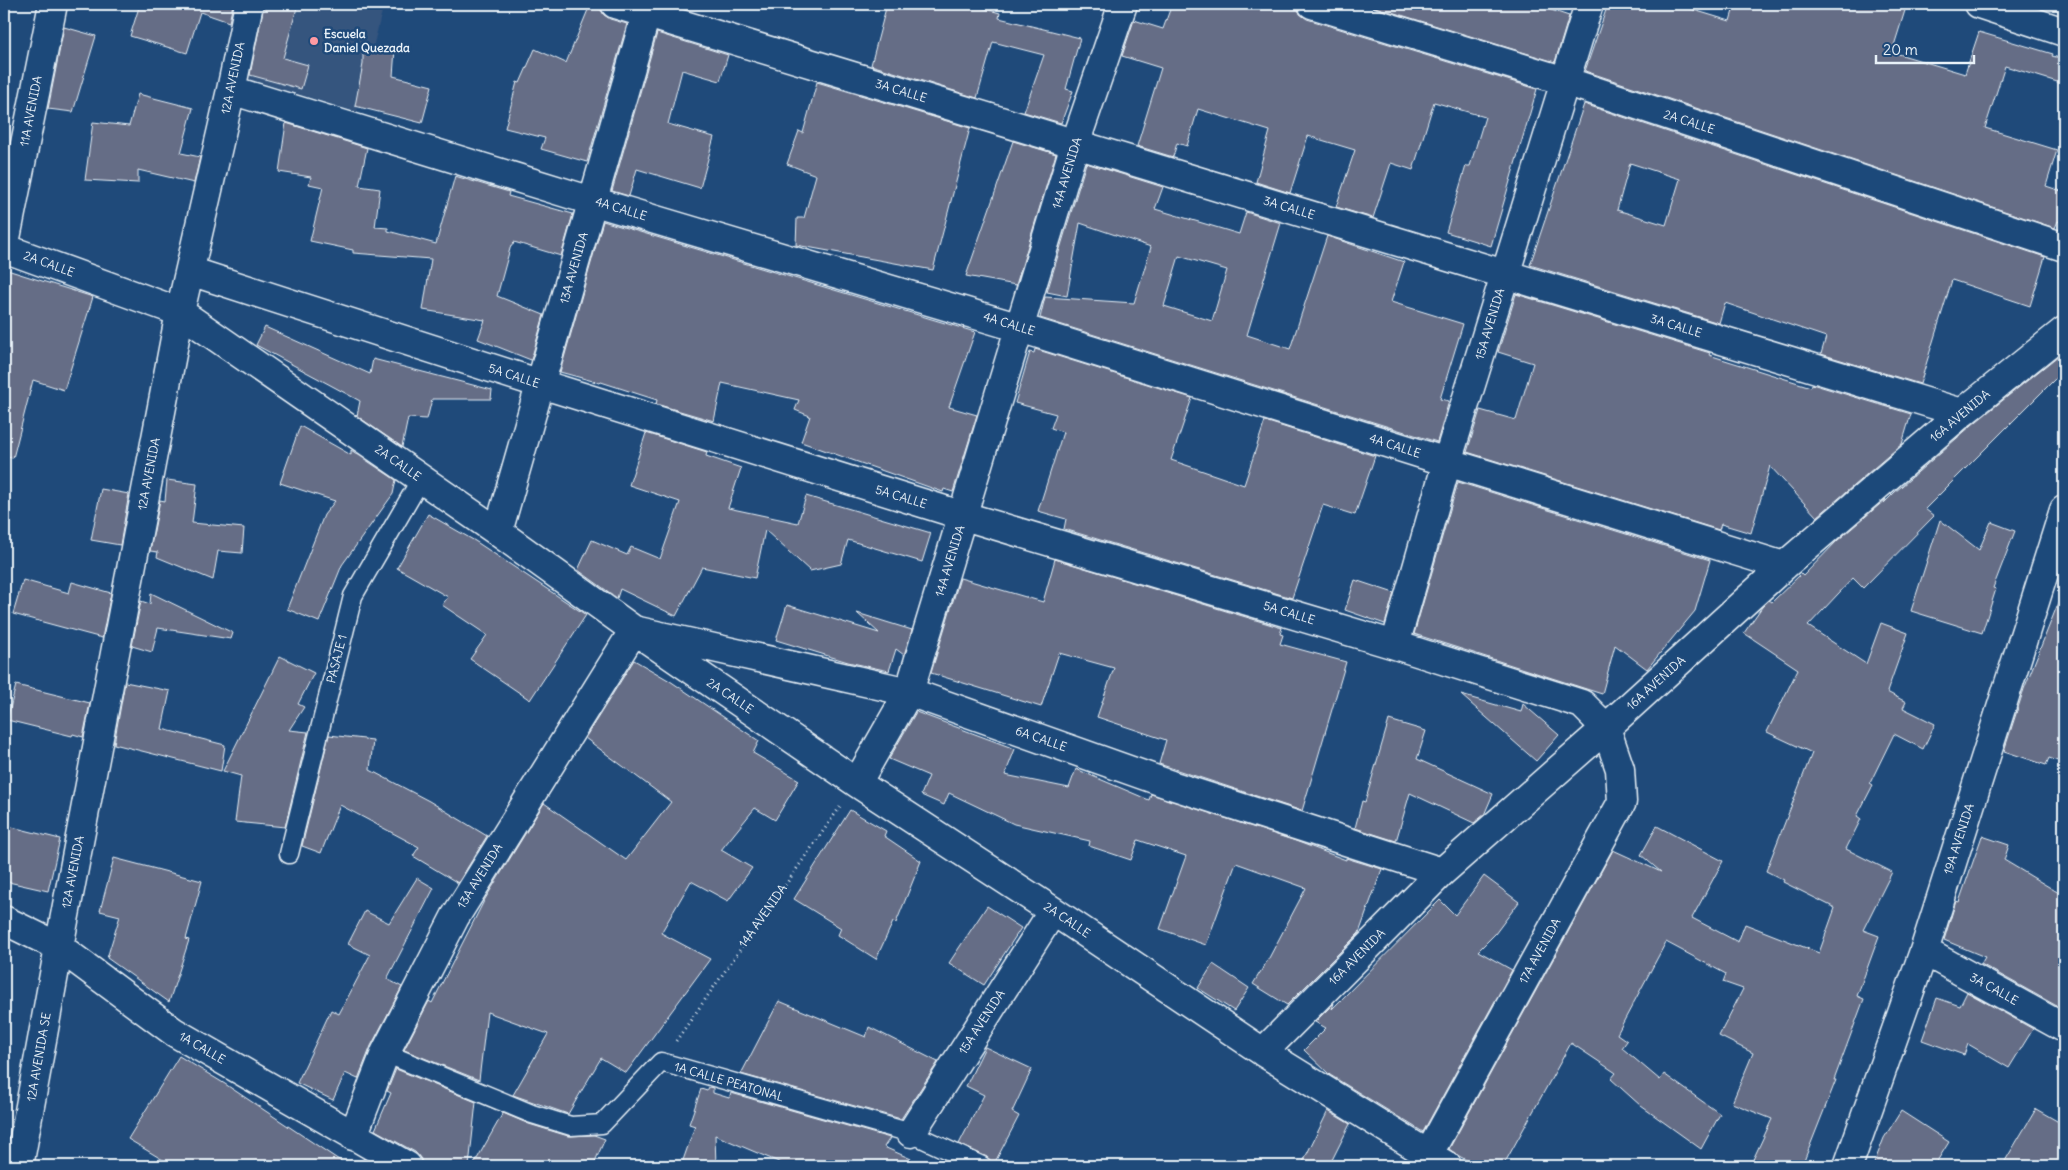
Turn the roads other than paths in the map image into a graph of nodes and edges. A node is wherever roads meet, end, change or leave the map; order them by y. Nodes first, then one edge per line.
1 (53, 4) edge
2 (249, 4) edge
3 (615, 4) edge
4 (1123, 4) edge
5 (1312, 4) edge
6 (1589, 4) edge
7 (1978, 4) edge
8 (648, 8) edge
9 (2064, 32) edge
10 (1565, 81) junction
11 (231, 90) junction
12 (1075, 144) junction
13 (592, 201) junction
14 (2064, 247) edge
15 (4, 248) edge
16 (190, 271) junction
17 (1505, 274) junction
18 (180, 312) junction
19 (1020, 328) junction
20 (2064, 330) edge
21 (541, 384) junction
22 (1962, 413) junction
23 (1447, 462) junction
24 (421, 479) junction
25 (2064, 510) edge
26 (964, 516) junction
27 (498, 532) junction
28 (1784, 566) junction
29 (634, 630) junction
30 (1395, 645) junction
31 (909, 692) junction
32 (1606, 728) junction
33 (857, 783) junction
34 (290, 854) dead end
35 (1442, 872) junction
36 (1053, 911) junction
37 (4, 920) edge
38 (59, 947) junction
39 (1924, 950) junction
40 (2064, 1028) edge
41 (1262, 1052) junction
42 (385, 1053) junction
43 (911, 1134) junction
44 (354, 1136) junction
45 (15, 1155) edge
46 (1433, 1162) edge
47 (407, 1166) edge
48 (982, 1166) edge
49 (1848, 1166) edge

1 - 15 street, 11A AVENIDA
2 - 11 street, 12A AVENIDA
3 - 8 street, 3A CALLE
4 - 12 street, 14A AVENIDA
5 - 10 street, 2A CALLE
6 - 10 street, 15A AVENIDA
7 - 9 street
8 - 12 street, 3A CALLE
8 - 13 street, 13A AVENIDA
10 - 14 street, 2A CALLE
10 - 17 street, 15A AVENIDA
11 - 13 street, 4A CALLE
11 - 16 street, 12A AVENIDA
12 - 17 street, 3A CALLE
12 - 19 street, 14A AVENIDA
13 - 19 street, 4A CALLE
13 - 21 street, 13A AVENIDA
15 - 18 street, 2A CALLE
16 - 18 street, 12A AVENIDA
16 - 21 street, 5A CALLE
17 - 22 street, 3A CALLE
17 - 23 street, 15A AVENIDA
18 - 24 street, 2A CALLE
18 - 38 street, 12A AVENIDA
19 - 23 street, 4A CALLE
19 - 26 street, 14A AVENIDA
20 - 22 street, 16A AVENIDA
21 - 26 street, 5A CALLE
21 - 27 street, 13A AVENIDA
22 - 28 street, 16A AVENIDA
23 - 28 street, 4A CALLE
23 - 30 street, 15A AVENIDA
24 - 27 street, 2A CALLE
24 - 34 lane, PASAJE 1
25 - 39 street, 19A AVENIDA
26 - 30 street, 5A CALLE
26 - 31 street, 14A AVENIDA
27 - 29 street, 2A CALLE
28 - 32 street, 16A AVENIDA
29 - 31 street, 6A CALLE
29 - 33 street, 2A CALLE
29 - 42 street, 13A AVENIDA
30 - 32 street, 5A CALLE
31 - 33 street, 14A AVENIDA
31 - 35 street, 6A CALLE
32 - 35 street, 16A AVENIDA
32 - 46 street, 17A AVENIDA
33 - 36 street, 2A CALLE
35 - 41 street, 16A AVENIDA
36 - 41 street, 2A CALLE
36 - 43 street, 15A AVENIDA
37 - 38 street, 1A CALLE
38 - 44 street, 1A CALLE
38 - 45 street, 12A AVENIDA SE
39 - 40 street, 3A CALLE
39 - 49 street, 19A AVENIDA
41 - 46 street, 2A CALLE
42 - 43 lane, 1A CALLE PEATONAL
42 - 44 street, 13A AVENIDA
43 - 48 lane, 1A CALLE PEATONAL
44 - 47 street, 1A CALLE

